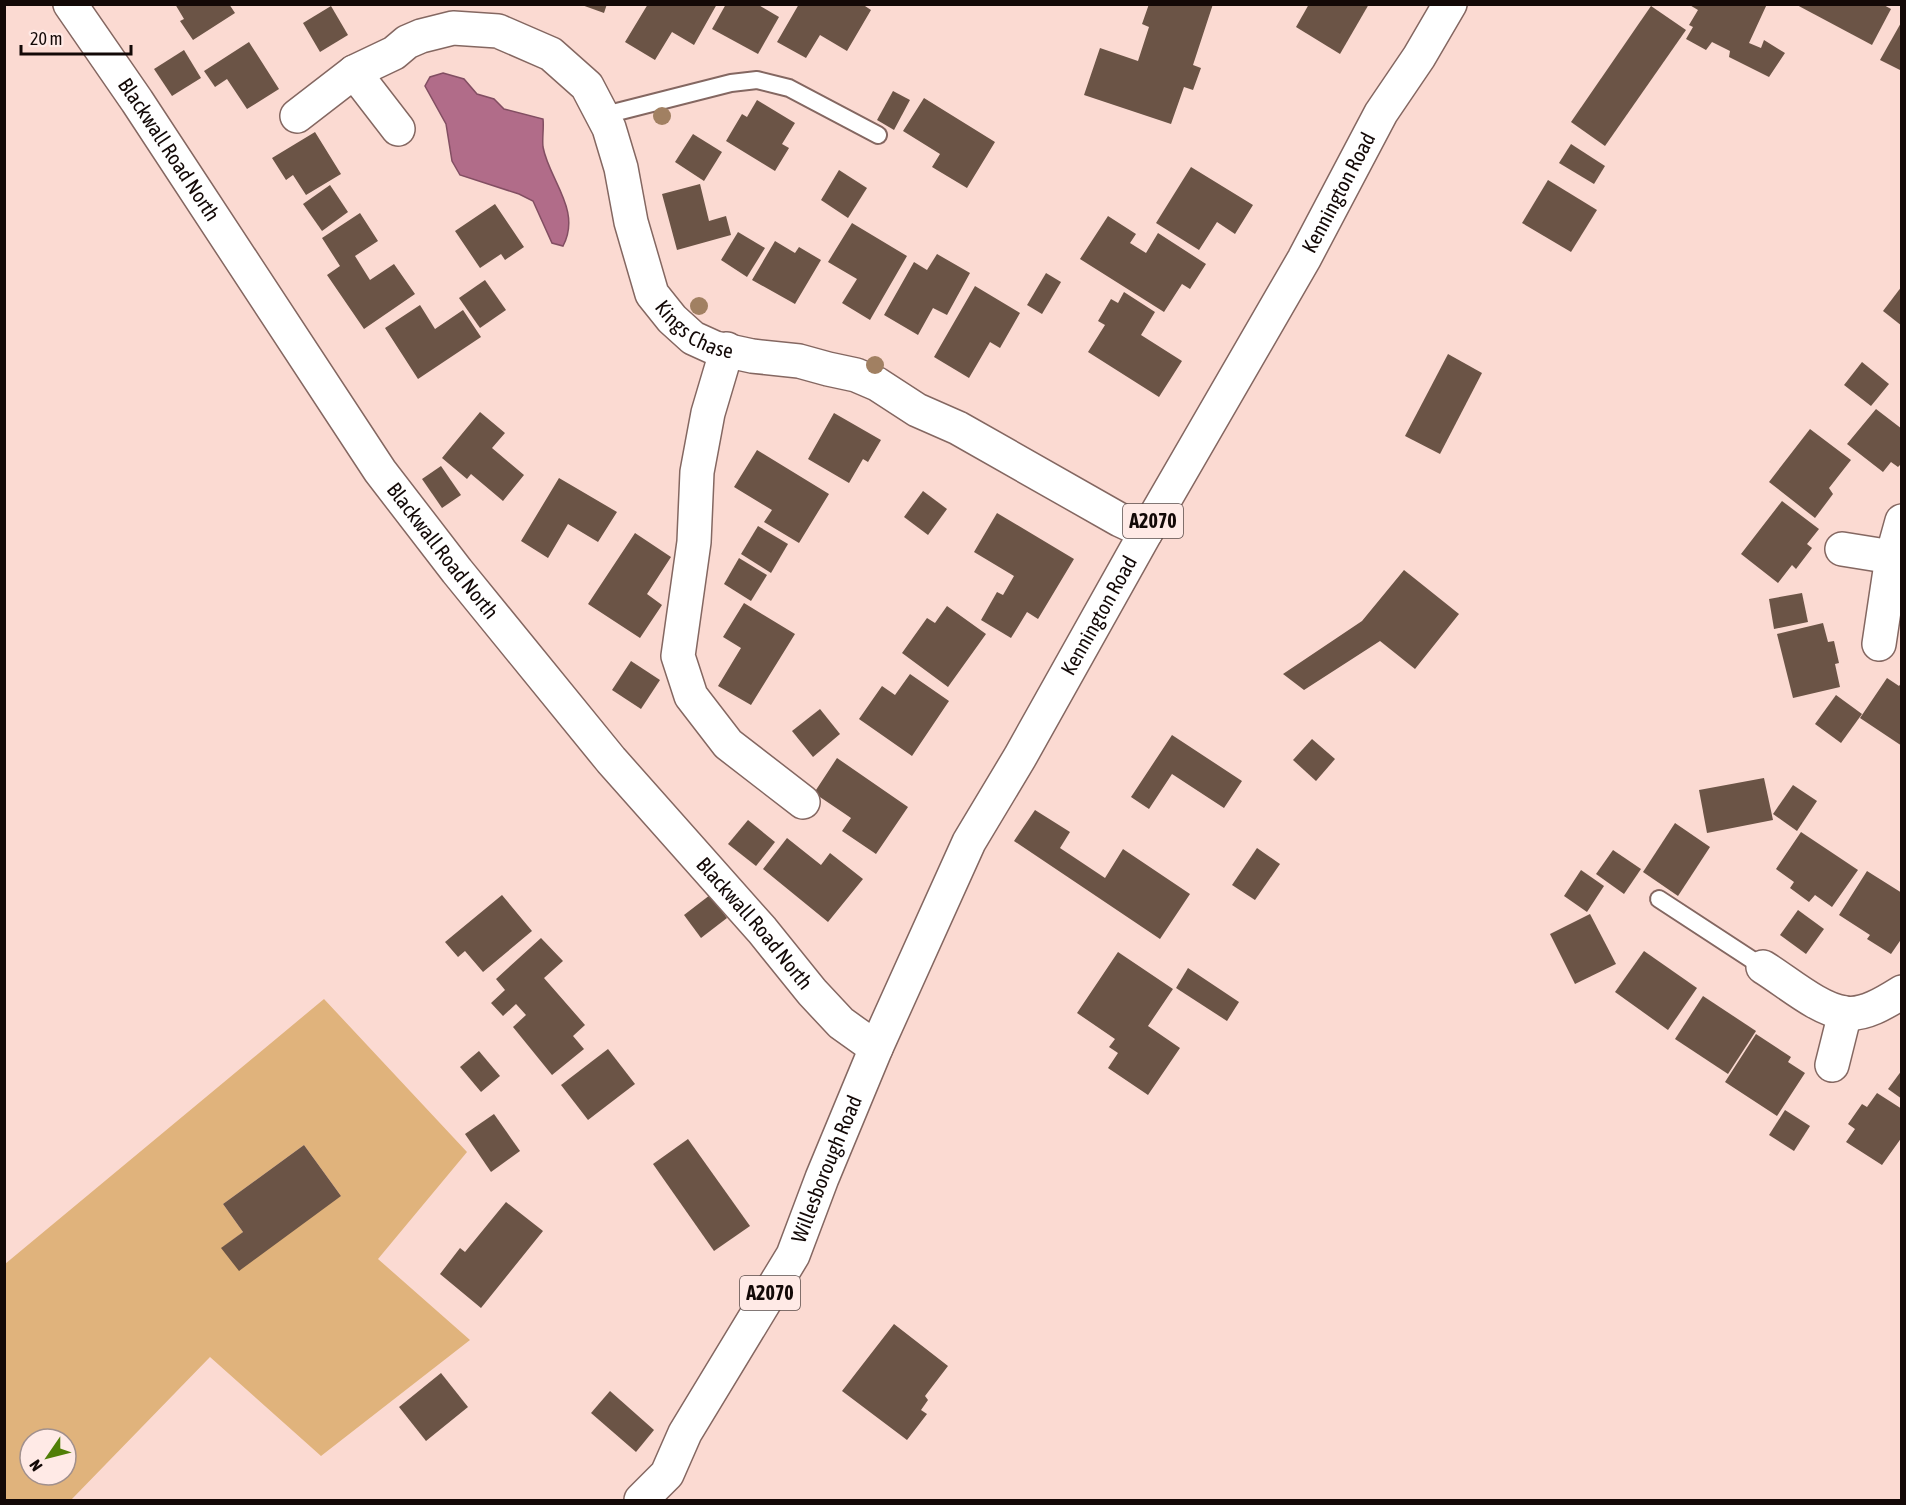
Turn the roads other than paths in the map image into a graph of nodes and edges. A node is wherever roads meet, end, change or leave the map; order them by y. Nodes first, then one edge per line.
1 (70, 4) edge
2 (1450, 4) edge
3 (354, 72) junction
4 (297, 116) dead end
5 (601, 116) junction
6 (398, 129) dead end
7 (878, 135) dead end
8 (727, 349) junction
9 (1902, 521) edge
10 (1146, 532) junction
11 (1842, 549) dead end
12 (1892, 557) junction
13 (1879, 644) dead end
14 (803, 802) dead end
15 (1659, 899) dead end
16 (1763, 968) joint
17 (1902, 992) edge
18 (1845, 1013) junction
19 (876, 1048) junction
20 (1833, 1065) dead end
21 (641, 1500) edge

1 - 19 street, Blackwall Road North
2 - 10 street, Kennington Road / A2070
3 - 4 street, Kings Chase
3 - 5 street, Kings Chase
3 - 6 street
5 - 7 lane
5 - 8 street, Kings Chase
8 - 10 street, Kings Chase
8 - 14 street
9 - 12 street
10 - 19 street, Kennington Road / A2070
11 - 12 street
12 - 13 street
15 - 16 lane
16 - 18 street
17 - 18 street
18 - 20 street
19 - 21 street, Willesborough Road / A2070

